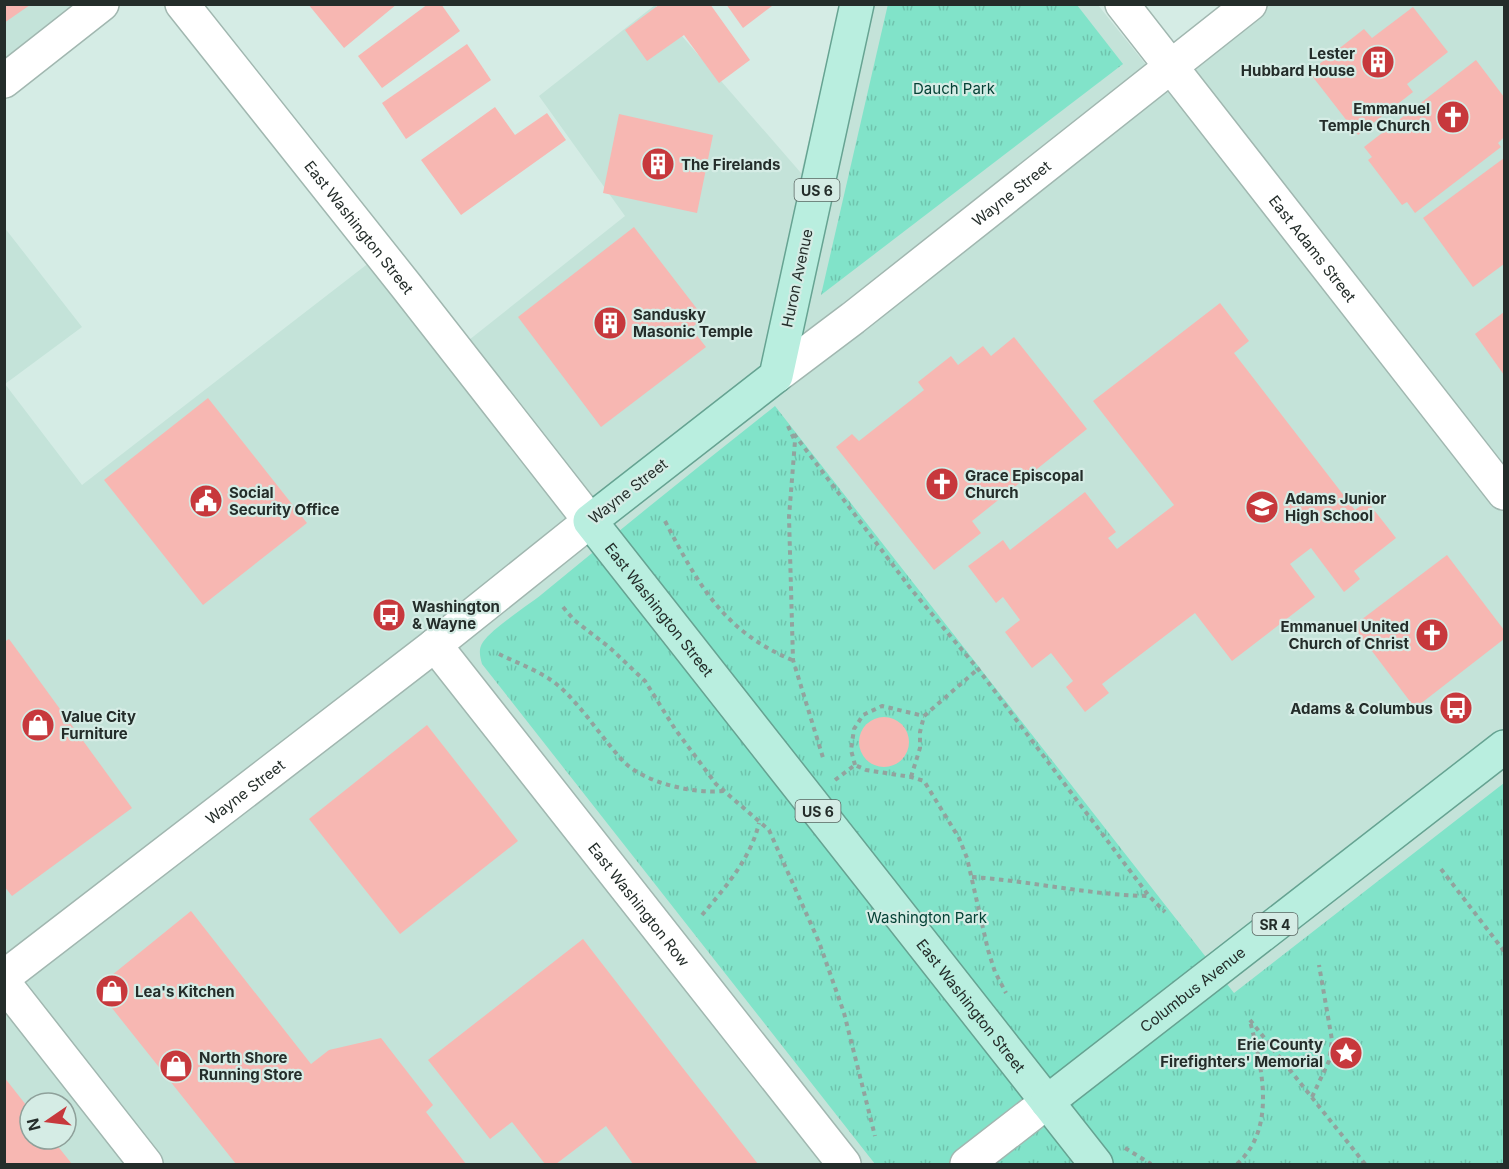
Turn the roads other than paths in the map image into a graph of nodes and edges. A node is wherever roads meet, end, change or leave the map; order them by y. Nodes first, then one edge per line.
1 (102, 4) edge
2 (183, 4) edge
3 (857, 4) edge
4 (1122, 4) edge
5 (1250, 4) edge
6 (1170, 66) junction
7 (4, 81) edge
8 (776, 376) junction
9 (1504, 493) edge
10 (590, 521) junction
11 (435, 645) junction
12 (1504, 747) edge
13 (4, 977) edge
14 (4, 983) edge
15 (1047, 1102) junction
16 (146, 1164) edge
17 (844, 1164) edge
18 (967, 1164) edge
19 (1096, 1164) edge

1 - 7 street
2 - 10 street, East Washington Street
3 - 8 main road, Huron Avenue / US 6
4 - 6 street, East Adams Street
5 - 6 street, Wayne Street
6 - 8 street, Wayne Street
6 - 9 street, East Adams Street
8 - 10 main road, Wayne Street
10 - 11 street, Wayne Street
10 - 15 main road, East Washington Street / US 6
11 - 13 street, Wayne Street
11 - 17 street, East Washington Row
12 - 15 main road, Columbus Avenue / SR 4
14 - 16 street
15 - 18 street, Columbus Avenue
15 - 19 main road, US 6

